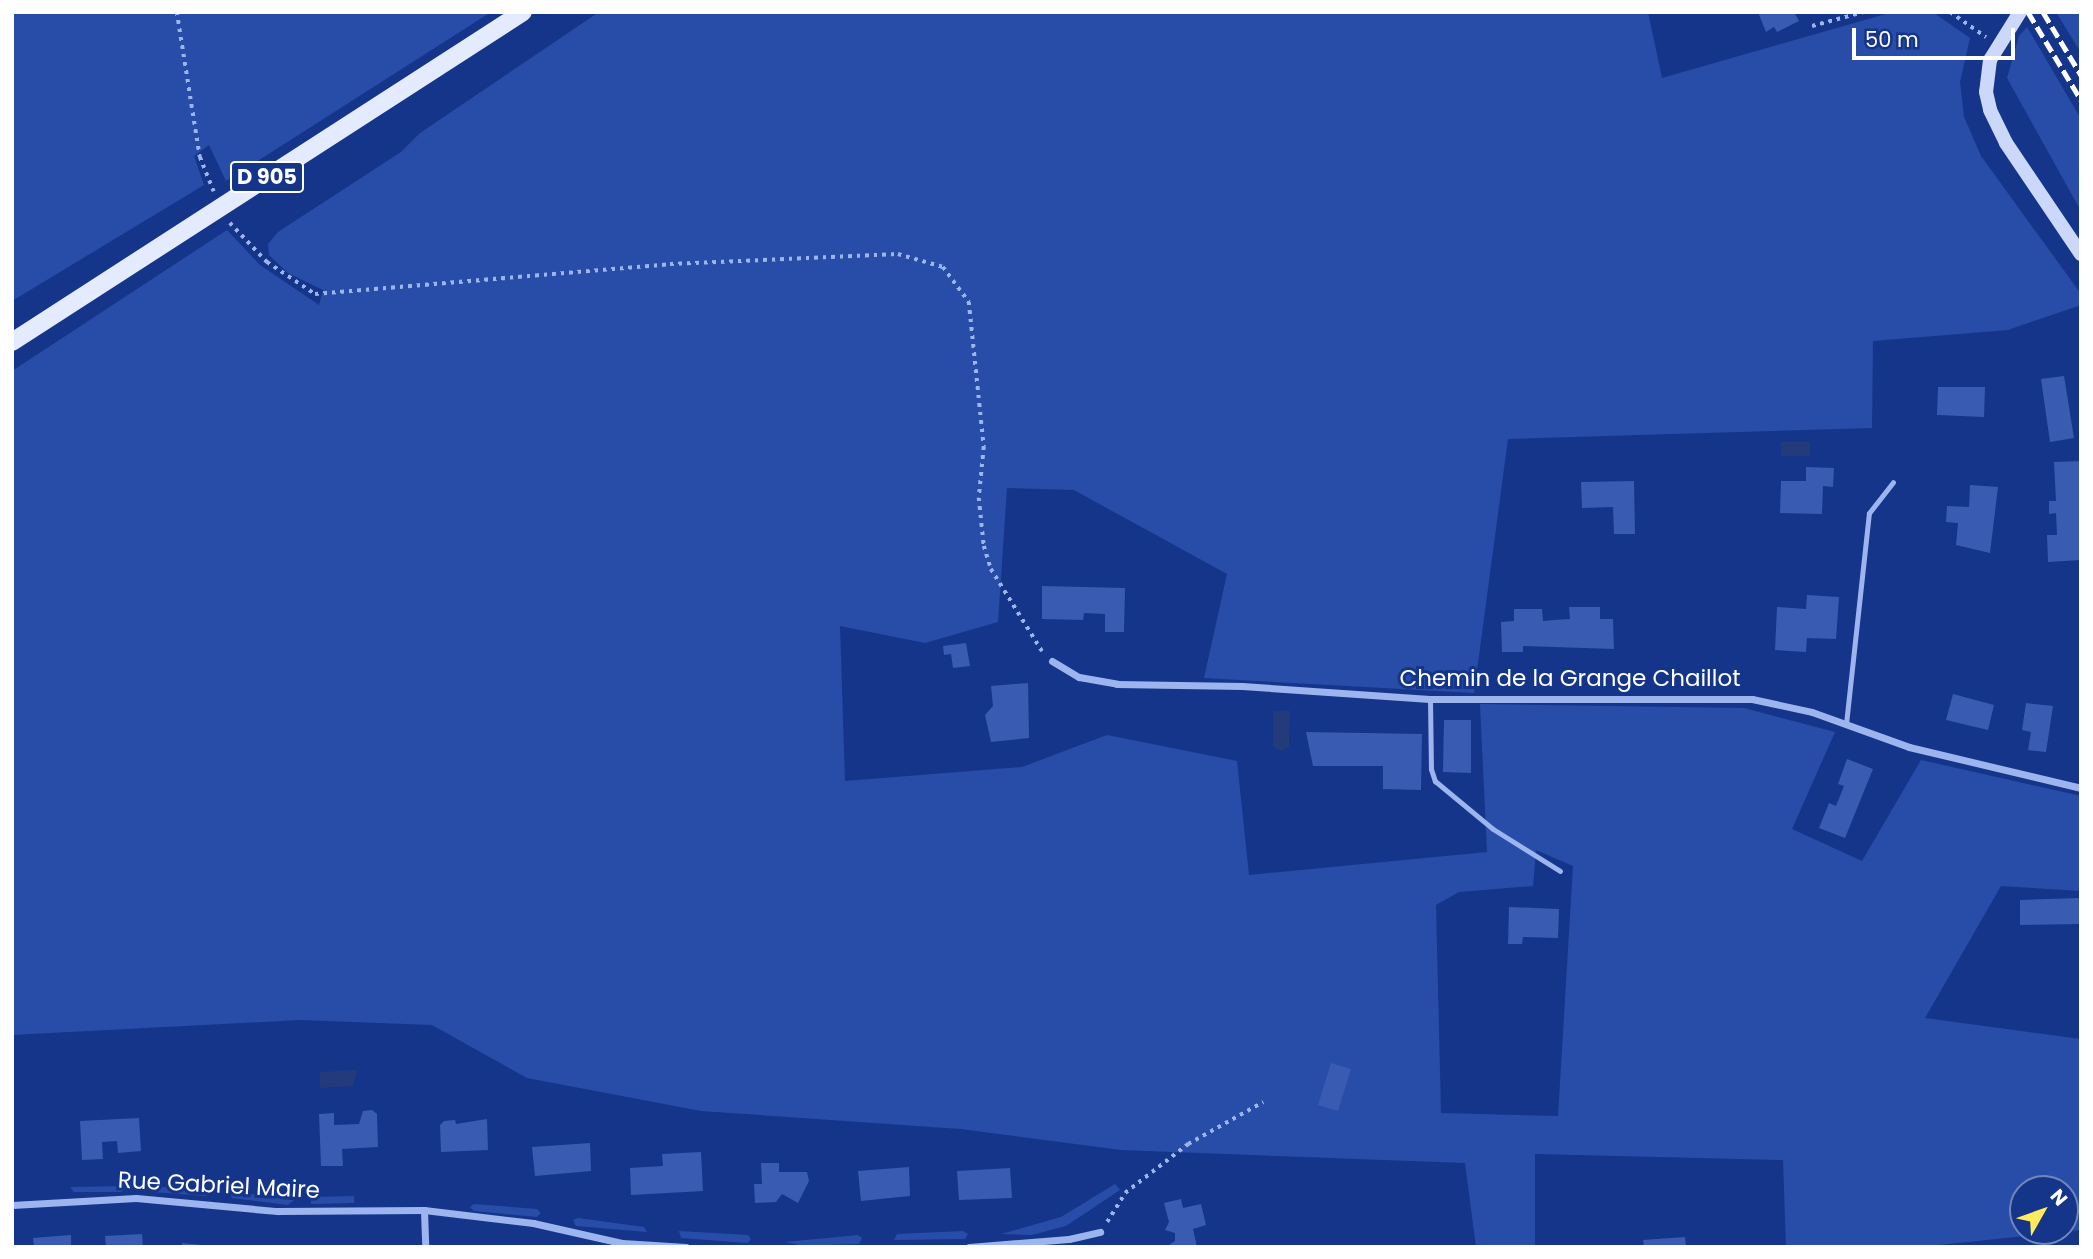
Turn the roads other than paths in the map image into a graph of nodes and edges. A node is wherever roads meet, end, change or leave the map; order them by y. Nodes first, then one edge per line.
1 (523, 12) edge
2 (2018, 15) edge
3 (2081, 254) edge
4 (12, 342) edge
5 (1893, 482) dead end
6 (1052, 661) road end
7 (1430, 699) junction
8 (1846, 723) junction
9 (2081, 788) edge
10 (1560, 871) dead end
11 (12, 1205) edge
12 (424, 1210) junction
13 (1100, 1232) road end
14 (425, 1247) edge
15 (685, 1247) edge
16 (969, 1247) edge

1 - 4 main road, D 905
2 - 3 main road
5 - 8 lane
6 - 7 street, Chemin de la Grange Chaillot
7 - 8 street, Chemin de la Grange Chaillot
7 - 10 lane
8 - 9 street, Chemin de la Grange Chaillot
11 - 12 street, Rue Gabriel Maire
12 - 14 street
12 - 15 street, Rue Gabriel Maire
13 - 16 street

